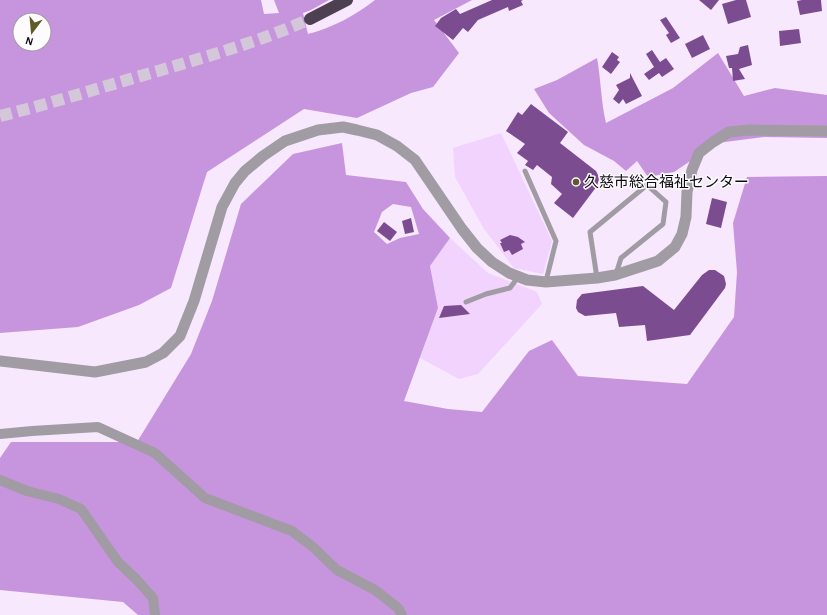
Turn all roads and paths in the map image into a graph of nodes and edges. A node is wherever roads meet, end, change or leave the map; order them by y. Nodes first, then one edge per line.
1 (347, 0) edge
2 (310, 19) tunnel mouth
3 (827, 131) edge
4 (525, 171) dead end
5 (615, 275) junction
6 (518, 277) junction
7 (597, 278) junction
8 (546, 282) junction
9 (466, 302) dead end
10 (0, 361) edge
11 (0, 434) edge
12 (0, 480) edge
13 (155, 615) edge
14 (402, 615) edge

1 - 2 highway
3 - 5 street
4 - 8 lane
5 - 7 street
5 - 7 lane
6 - 8 street
6 - 9 lane
6 - 10 street
7 - 8 street
11 - 14 street
12 - 13 street

